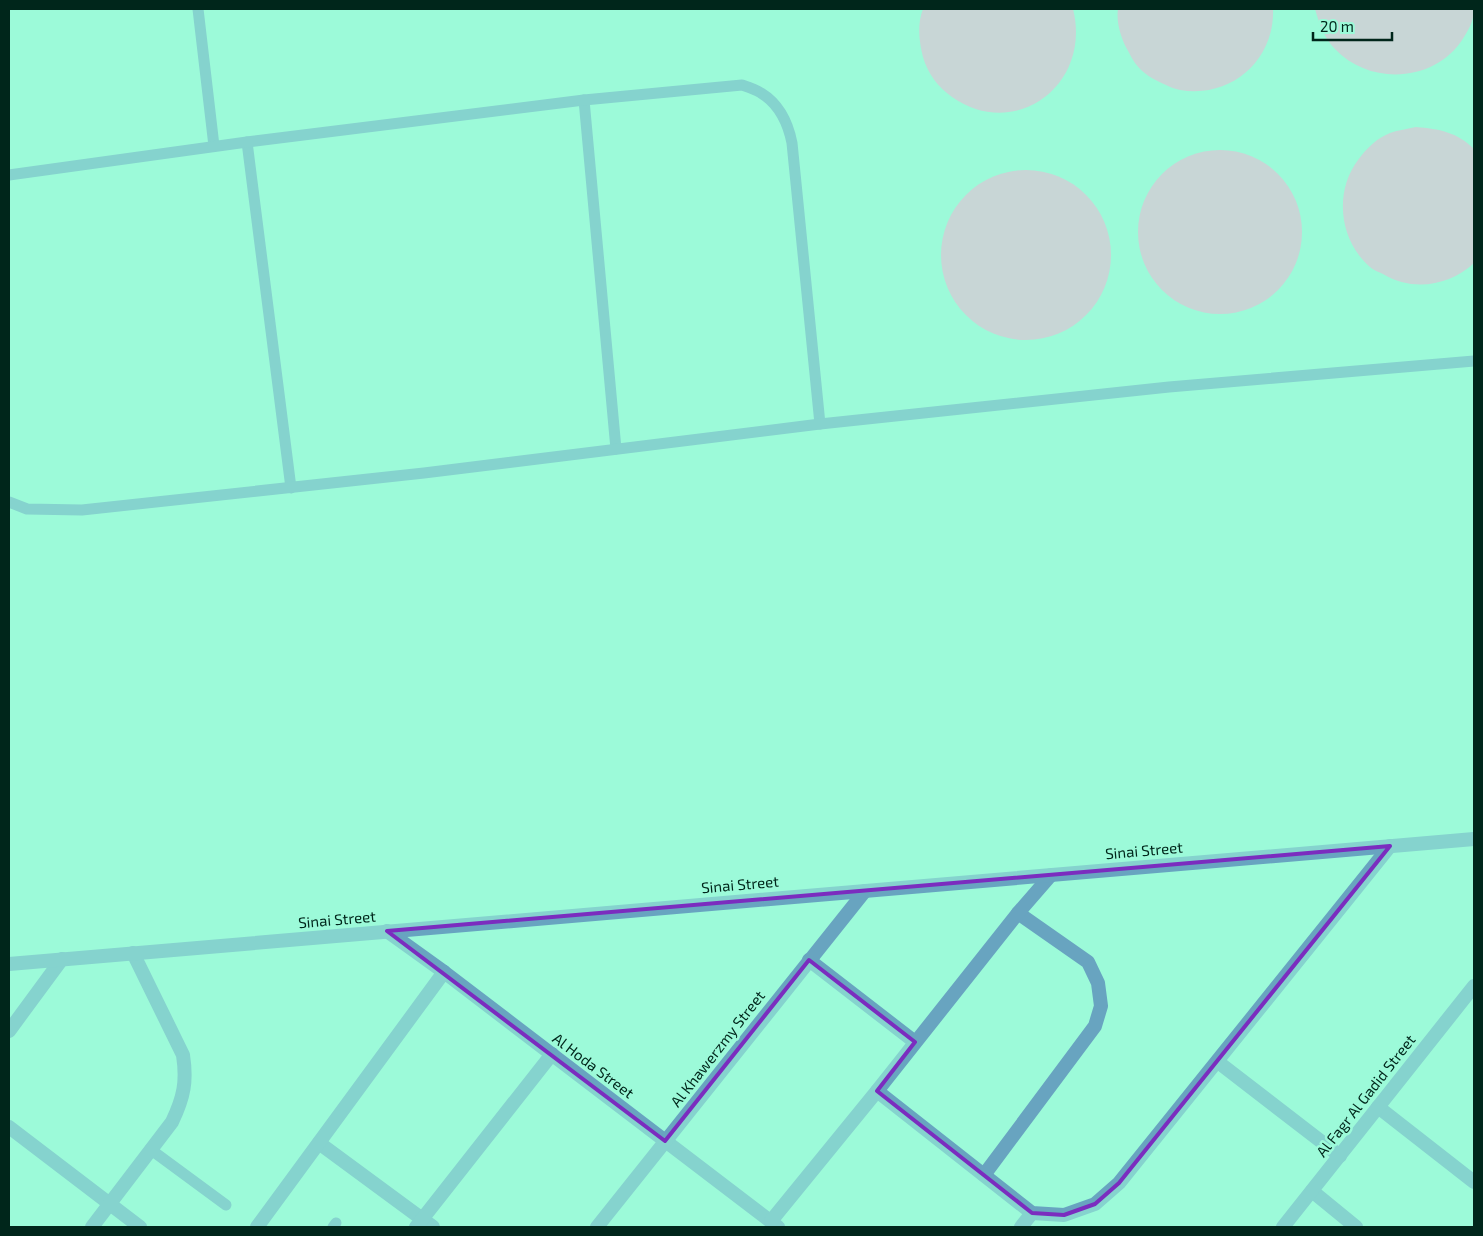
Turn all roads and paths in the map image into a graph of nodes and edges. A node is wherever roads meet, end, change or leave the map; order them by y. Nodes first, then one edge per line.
1 (198, 9) edge
2 (584, 100) junction
3 (247, 142) junction
4 (214, 146) junction
5 (9, 175) edge
6 (1474, 361) edge
7 (820, 424) junction
8 (616, 450) junction
9 (291, 488) junction
10 (9, 502) edge
11 (1474, 839) edge
12 (1390, 846) junction
13 (1051, 875) junction
14 (865, 891) junction
15 (1018, 913) junction
16 (387, 932) junction
17 (133, 953) junction
18 (62, 959) junction
19 (809, 960) junction
20 (9, 964) edge
21 (444, 972) junction
22 (1474, 986) edge
23 (9, 1030) edge
24 (915, 1042) junction
25 (552, 1054) junction
26 (1218, 1062) junction
27 (877, 1091) junction
28 (1378, 1107) junction
29 (9, 1127) edge
30 (665, 1141) junction
31 (319, 1143) junction
32 (150, 1149) junction
33 (1340, 1156) junction
34 (984, 1174) junction
35 (1474, 1182) edge
36 (1312, 1191) junction
37 (109, 1204) junction
38 (226, 1205) dead end
39 (1032, 1213) junction
40 (774, 1224) edge
41 (424, 1225) edge
42 (92, 1227) edge
43 (140, 1227) edge
44 (257, 1227) edge
45 (597, 1227) edge
46 (1021, 1227) edge
47 (1283, 1227) edge
48 (1356, 1227) edge

1 - 4 lane
2 - 3 lane
2 - 7 lane
2 - 8 lane
3 - 4 lane
3 - 9 lane
4 - 5 lane
6 - 7 lane
7 - 8 lane
8 - 9 lane
9 - 10 lane
11 - 12 street, Sinai Street
12 - 13 street, Sinai Street
12 - 26 street
13 - 14 street, Sinai Street
13 - 15 street
14 - 16 street, Sinai Street
14 - 19 street, Al Khawerzmy Street
15 - 24 street
15 - 34 street
16 - 17 street, Sinai Street
16 - 21 street, Al Hoda Street
17 - 18 street, Sinai Street
17 - 32 street
18 - 20 street, Sinai Street
18 - 23 street
19 - 24 street
19 - 30 street, Al Khawerzmy Street
21 - 25 street, Al Hoda Street
21 - 31 street
22 - 28 street, Al Fagr Al Gadid Street
24 - 27 street
25 - 30 street, Al Hoda Street
25 - 41 street
26 - 33 street
26 - 39 street
27 - 34 street
27 - 40 street
28 - 33 street, Al Fagr Al Gadid Street
28 - 35 street
29 - 37 street
30 - 40 street, Al Hoda Street
30 - 45 street, Al Khawerzmy Street
31 - 41 street
31 - 44 street
32 - 37 street
32 - 38 lane
33 - 36 street, Al Fagr Al Gadid Street
34 - 39 street
36 - 47 street, Al Fagr Al Gadid Street
36 - 48 street
37 - 42 street
37 - 43 street
39 - 46 street

